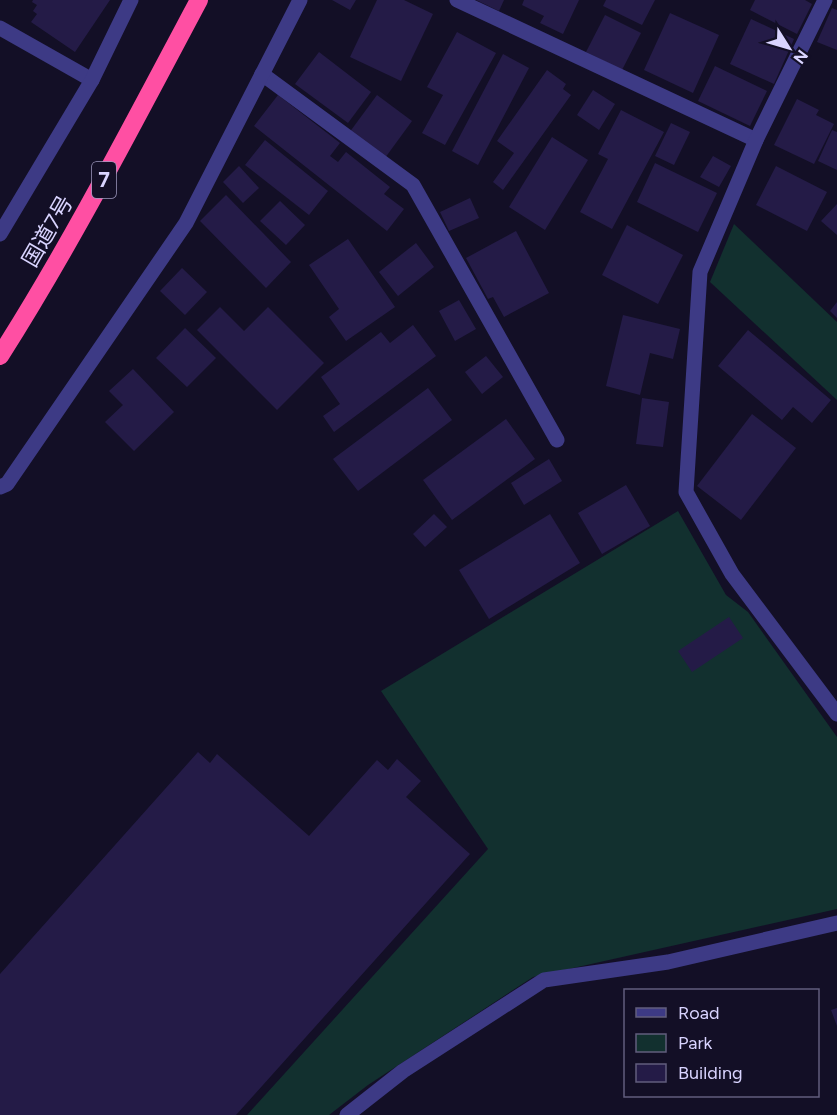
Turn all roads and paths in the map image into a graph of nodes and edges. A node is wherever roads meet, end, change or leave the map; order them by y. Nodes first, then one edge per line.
1 (131, 0) edge
2 (199, 0) edge
3 (300, 0) edge
4 (457, 0) edge
5 (825, 0) edge
6 (0, 28) edge
7 (262, 74) junction
8 (92, 80) junction
9 (756, 141) junction
10 (0, 234) edge
11 (0, 356) edge
12 (557, 440) dead end
13 (0, 487) edge
14 (837, 714) edge
15 (837, 923) edge
16 (347, 1115) edge

1 - 8 street
2 - 11 highway, 国道7号 / 7
3 - 7 street
4 - 9 street
5 - 9 street
6 - 8 street
7 - 12 street
7 - 13 street
8 - 10 street
9 - 14 street
15 - 16 street

